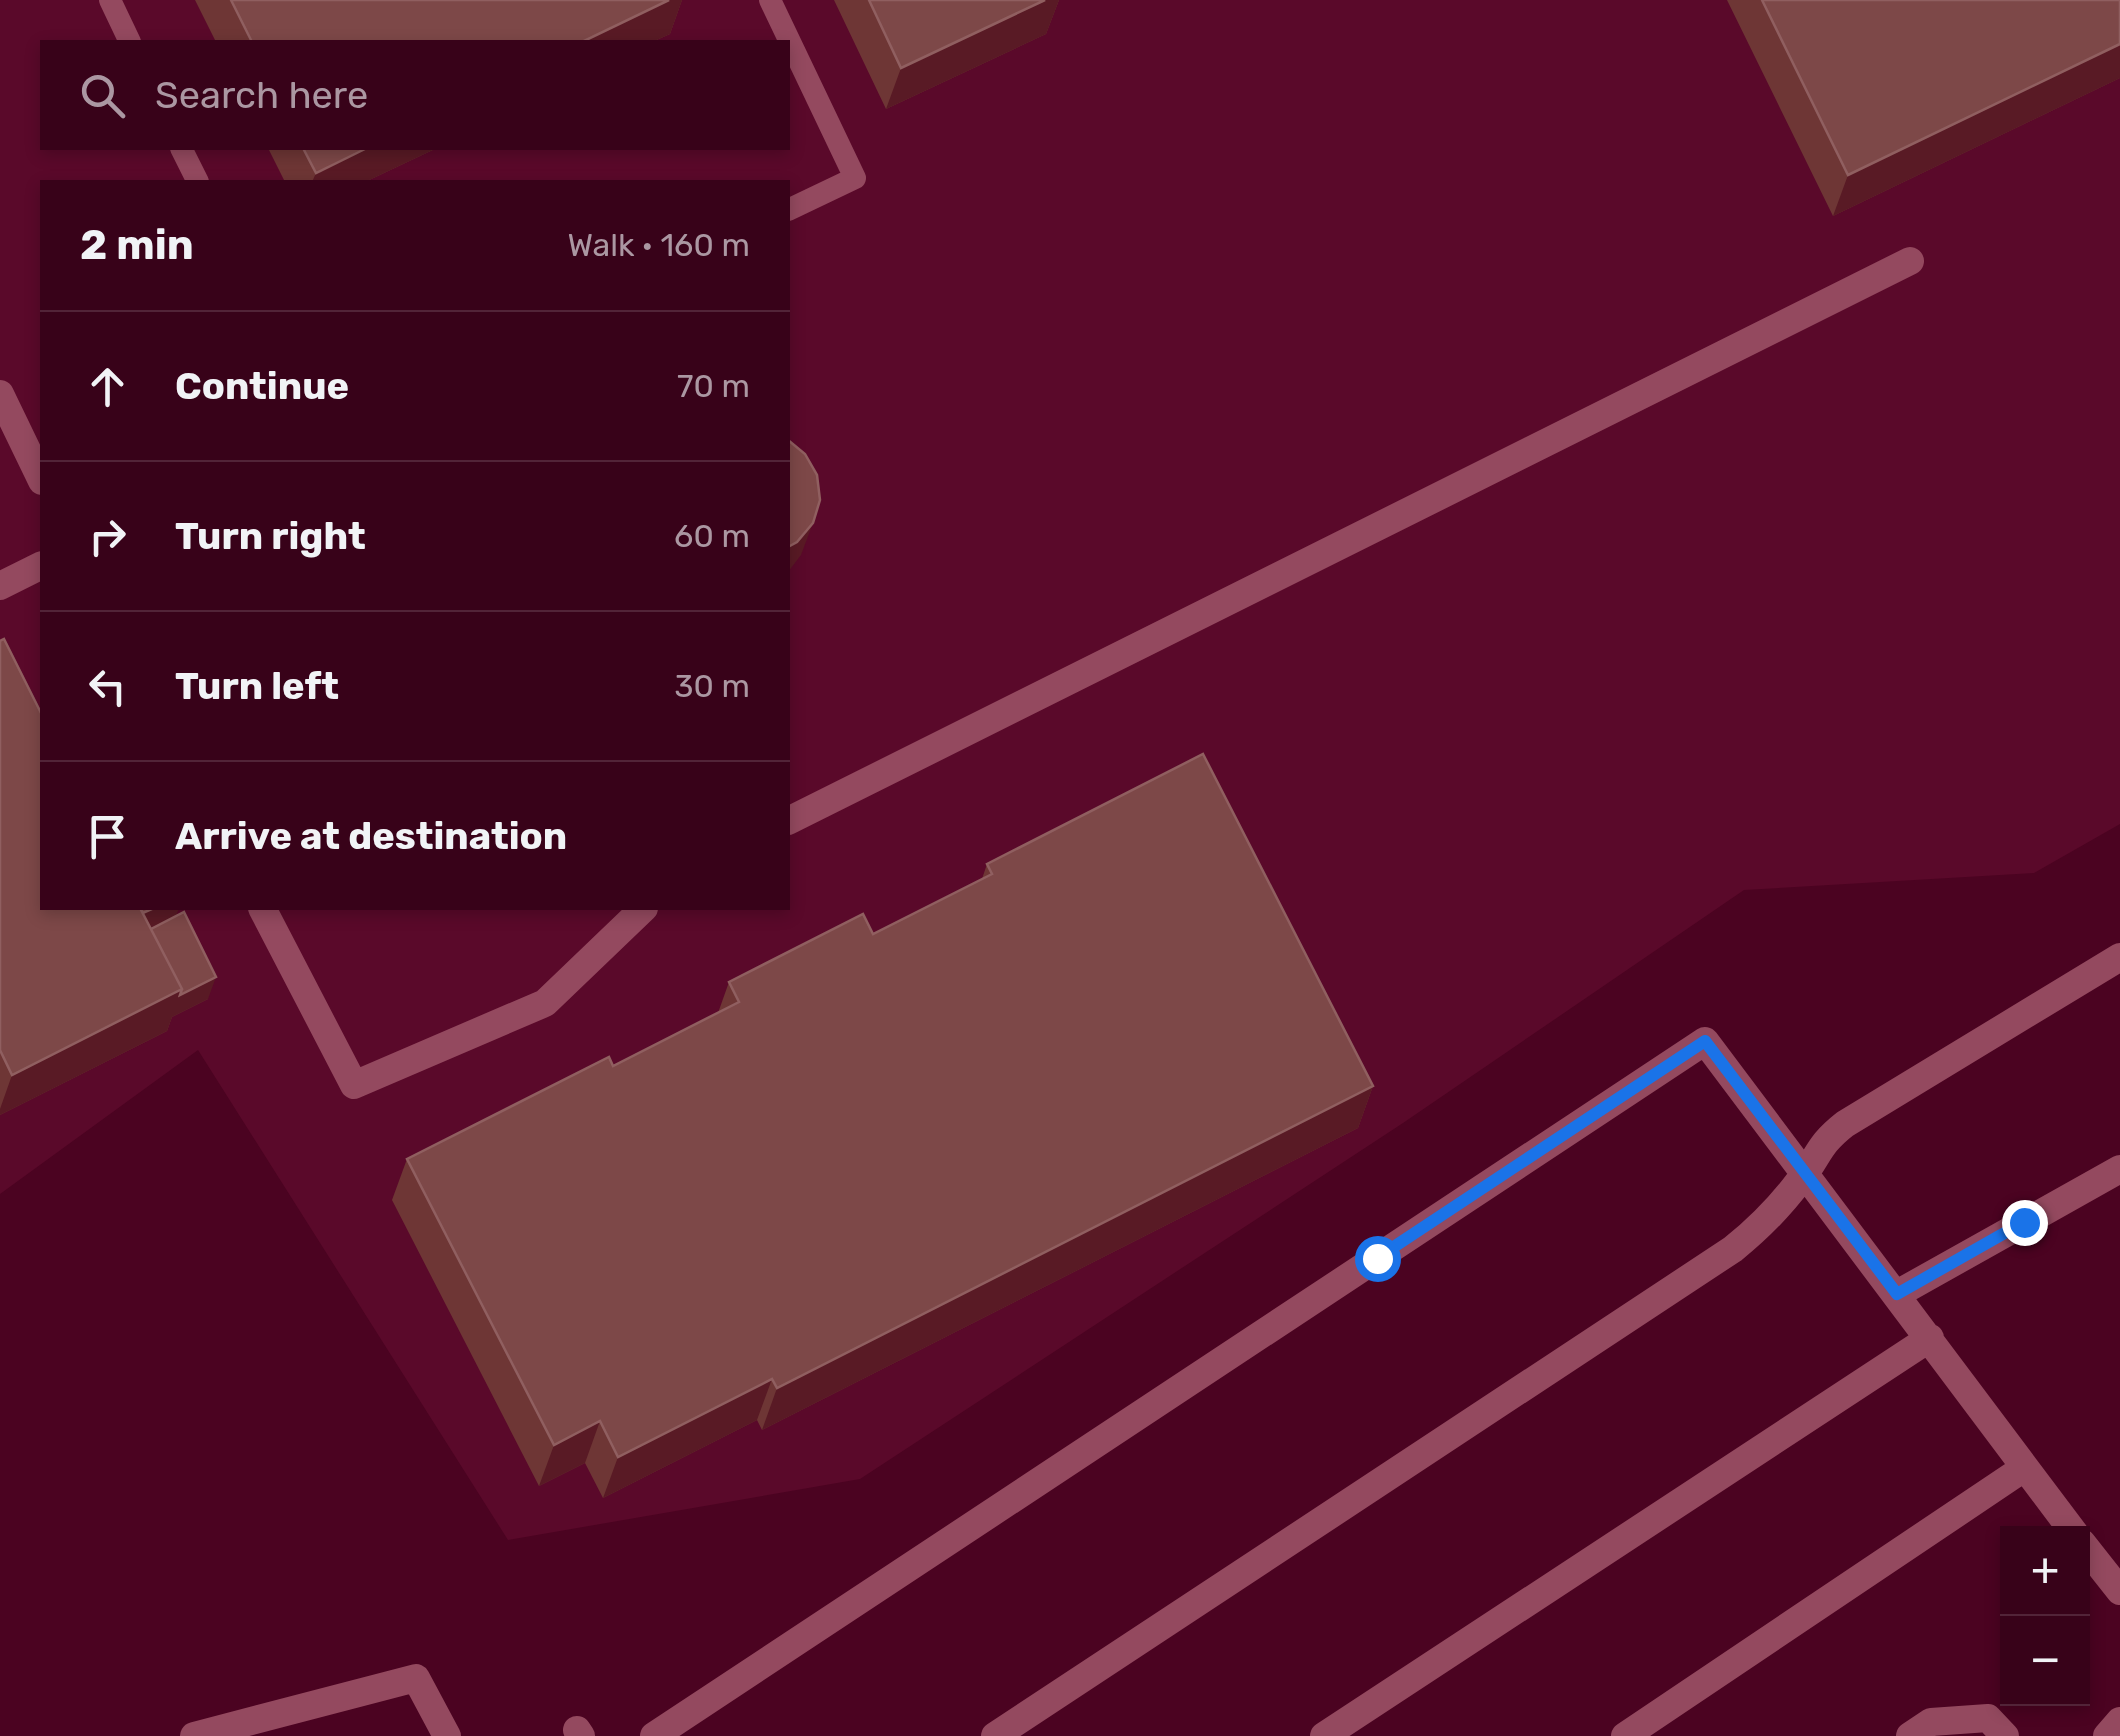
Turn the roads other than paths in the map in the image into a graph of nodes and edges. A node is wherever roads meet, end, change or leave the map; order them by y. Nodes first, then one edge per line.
1 (110, 0) edge
2 (770, 0) edge
3 (129, 40) edge
4 (789, 40) edge
5 (790, 42) edge
6 (182, 150) edge
7 (197, 180) edge
8 (790, 209) edge
9 (1910, 261) dead end
10 (0, 394) edge
11 (40, 477) edge
12 (40, 566) edge
13 (0, 586) edge
14 (790, 819) edge
15 (263, 910) edge
16 (642, 910) edge
17 (2120, 957) edge
18 (2120, 1169) edge
19 (1804, 1176) junction
20 (1897, 1294) junction
21 (1930, 1338) junction
22 (2024, 1468) junction
23 (2069, 1526) edge
24 (2090, 1553) edge
25 (2120, 1590) edge
26 (2120, 1721) edge
27 (194, 1736) edge
28 (447, 1736) edge
29 (654, 1736) edge
30 (995, 1736) edge
31 (1324, 1736) edge
32 (1625, 1736) edge
33 (1910, 1736) edge
34 (2005, 1736) edge
35 (2107, 1736) edge

1 - 3 lane
2 - 4 lane
5 - 8 lane
6 - 7 lane
9 - 14 street
10 - 11 street
12 - 13 street
15 - 16 street
17 - 19 street
18 - 20 street
19 - 20 street
19 - 29 street
19 - 30 street
20 - 21 street
21 - 22 street
21 - 31 street
22 - 23 street
22 - 32 street
24 - 25 street
26 - 35 street
27 - 28 street
33 - 34 street

